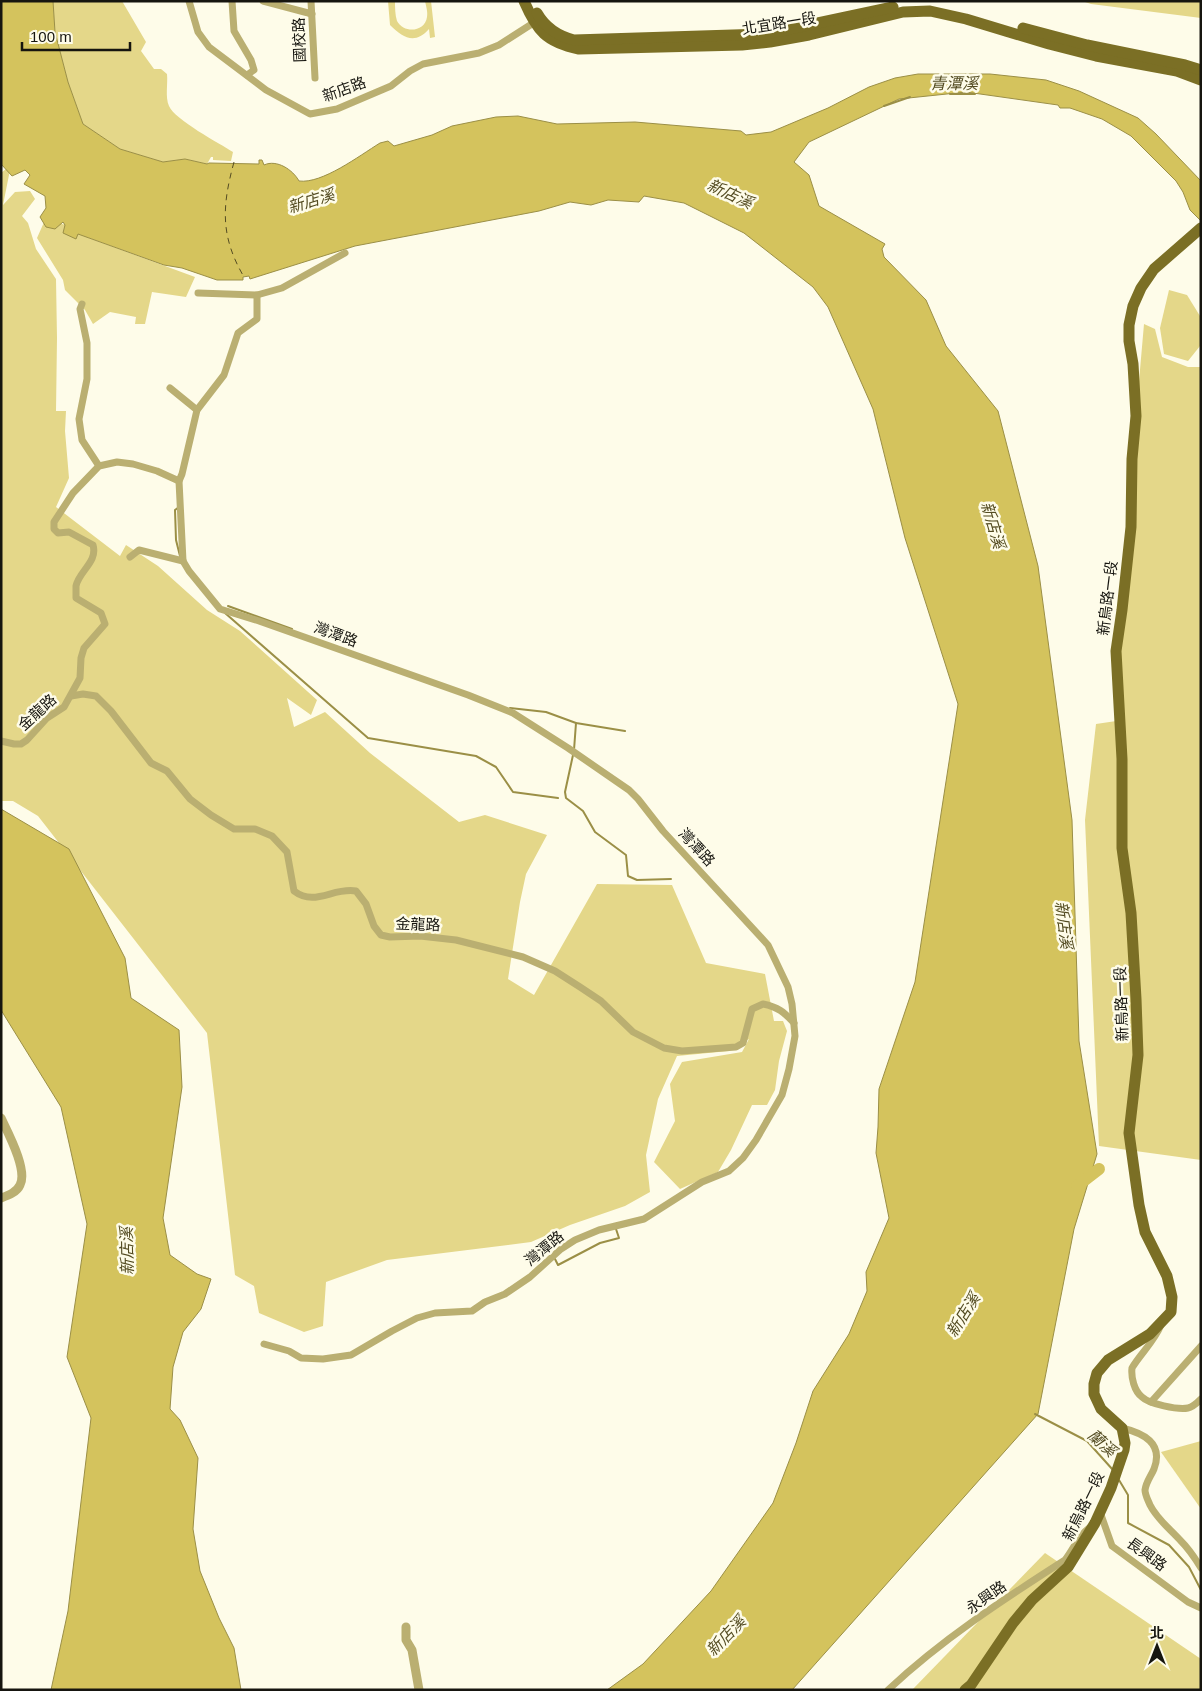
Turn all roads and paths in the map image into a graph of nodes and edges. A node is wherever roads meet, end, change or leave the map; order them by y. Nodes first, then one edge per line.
1 (189, 1) edge
2 (232, 1) edge
3 (263, 1) edge
4 (311, 1) edge
5 (524, 1) edge
6 (531, 1) edge
7 (312, 14) junction
8 (537, 21) junction
9 (1201, 70) edge
10 (247, 75) junction
11 (315, 78) dead end
12 (1201, 80) edge
13 (1196, 232) edge
14 (345, 253) dead end
15 (198, 293) dead end
16 (257, 295) junction
17 (82, 304) dead end
18 (170, 388) dead end
19 (197, 410) junction
20 (99, 466) junction
21 (179, 481) junction
22 (130, 557) dead end
23 (184, 561) junction
24 (71, 696) junction
25 (1, 741) edge
26 (794, 1024) junction
27 (1, 1118) edge
28 (1, 1198) edge
29 (1162, 1323) junction
30 (264, 1344) dead end
31 (1201, 1346) edge
32 (1201, 1399) edge
33 (1151, 1402) junction
34 (1122, 1428) junction
35 (1100, 1512) junction
36 (1095, 1523) junction
37 (1201, 1568) edge
38 (1198, 1607) edge
39 (406, 1627) dead end
40 (420, 1690) edge
41 (888, 1690) edge
42 (965, 1690) edge

1 - 10 street, 新店路
2 - 10 street
3 - 7 street
4 - 7 street, 國校路
5 - 8 main road, 北宜路一段
6 - 8 main road, 北宜路一段
7 - 11 street, 國校路
8 - 9 main road, 北宜路一段
8 - 10 street, 新店路
8 - 12 main road, 北宜路一段
13 - 29 main road, 新烏路一段
14 - 16 street
15 - 16 street
16 - 19 street, 灣潭路
17 - 20 street
18 - 19 street
19 - 21 street, 灣潭路
20 - 21 street
20 - 24 street
21 - 23 street, 灣潭路
22 - 23 street
23 - 26 street, 灣潭路
24 - 25 street, 金龍路
24 - 26 street, 金龍路
26 - 30 street, 灣潭路
27 - 28 street
29 - 33 street
29 - 34 main road, 新烏路一段
31 - 33 street
32 - 33 street
34 - 35 main road, 新烏路一段
34 - 37 street
35 - 36 main road, 新烏路一段
35 - 38 street, 長興路
36 - 41 street, 永興路
36 - 42 main road, 新烏路一段
39 - 40 street

